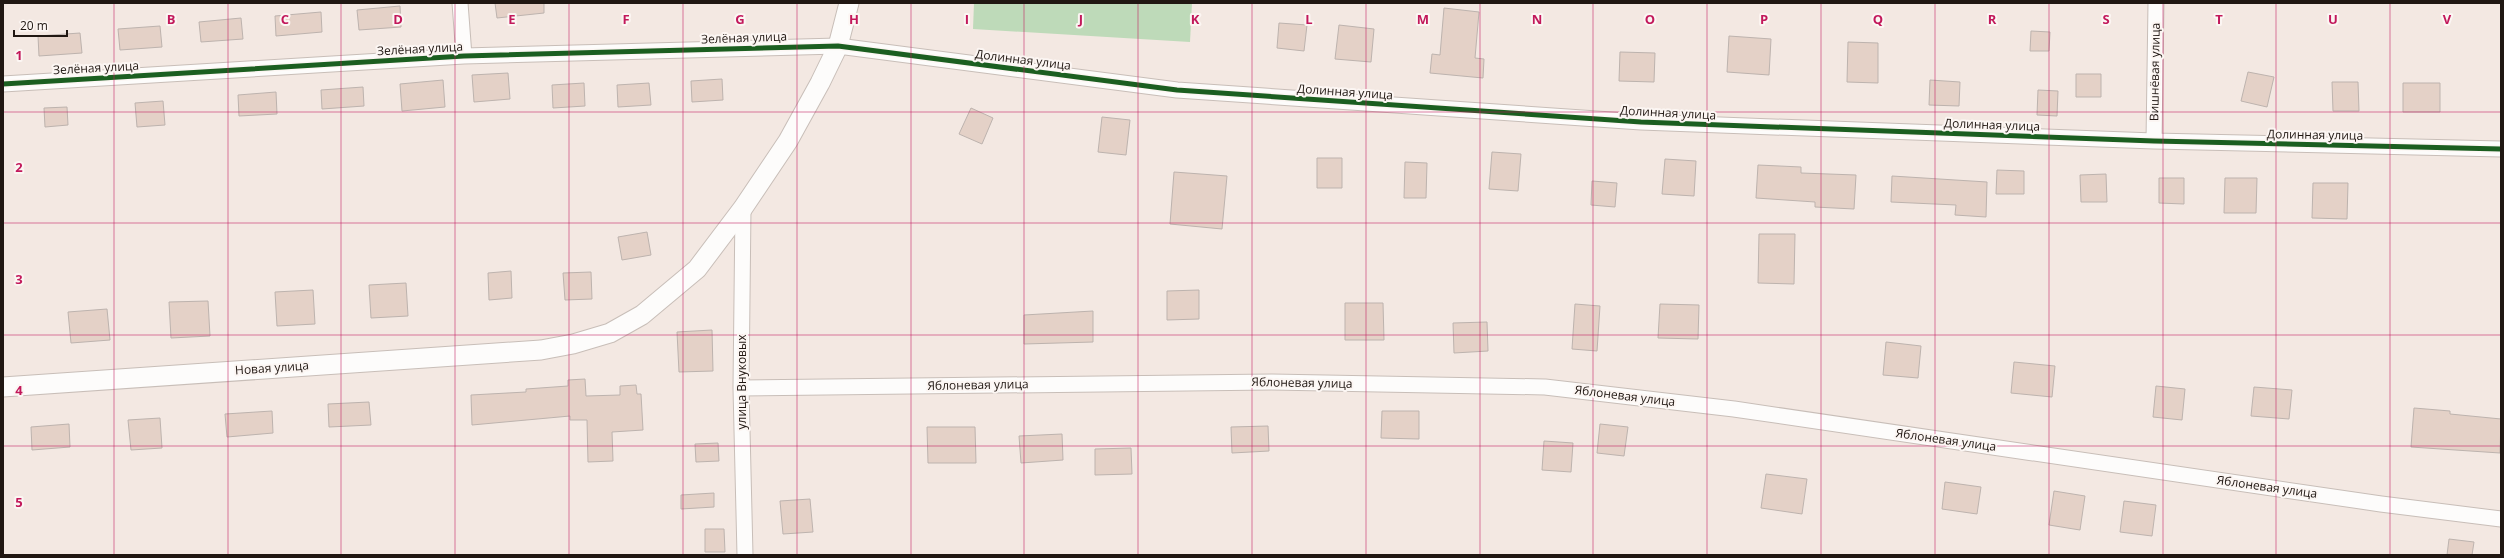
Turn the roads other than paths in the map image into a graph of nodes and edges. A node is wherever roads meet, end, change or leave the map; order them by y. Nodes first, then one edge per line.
1 (460, 3) edge
2 (849, 3) edge
3 (2156, 3) edge
4 (838, 46) junction
5 (464, 56) junction
6 (3, 84) edge
7 (2154, 141) junction
8 (2501, 150) edge
9 (743, 208) junction
10 (3, 386) edge
11 (741, 388) junction
12 (2501, 519) edge
13 (745, 555) edge

1 - 5 street
2 - 4 street, Новая улица
3 - 7 street, Вишнёвая улица
4 - 5 street, Зелёная улица
4 - 7 street, Долинная улица
4 - 9 street, Новая улица
5 - 6 street, Зелёная улица
7 - 8 street, Долинная улица
9 - 10 street, Новая улица
9 - 11 street, улица Внуковых
11 - 12 street, Яблоневая улица
11 - 13 street, улица Внуковых

